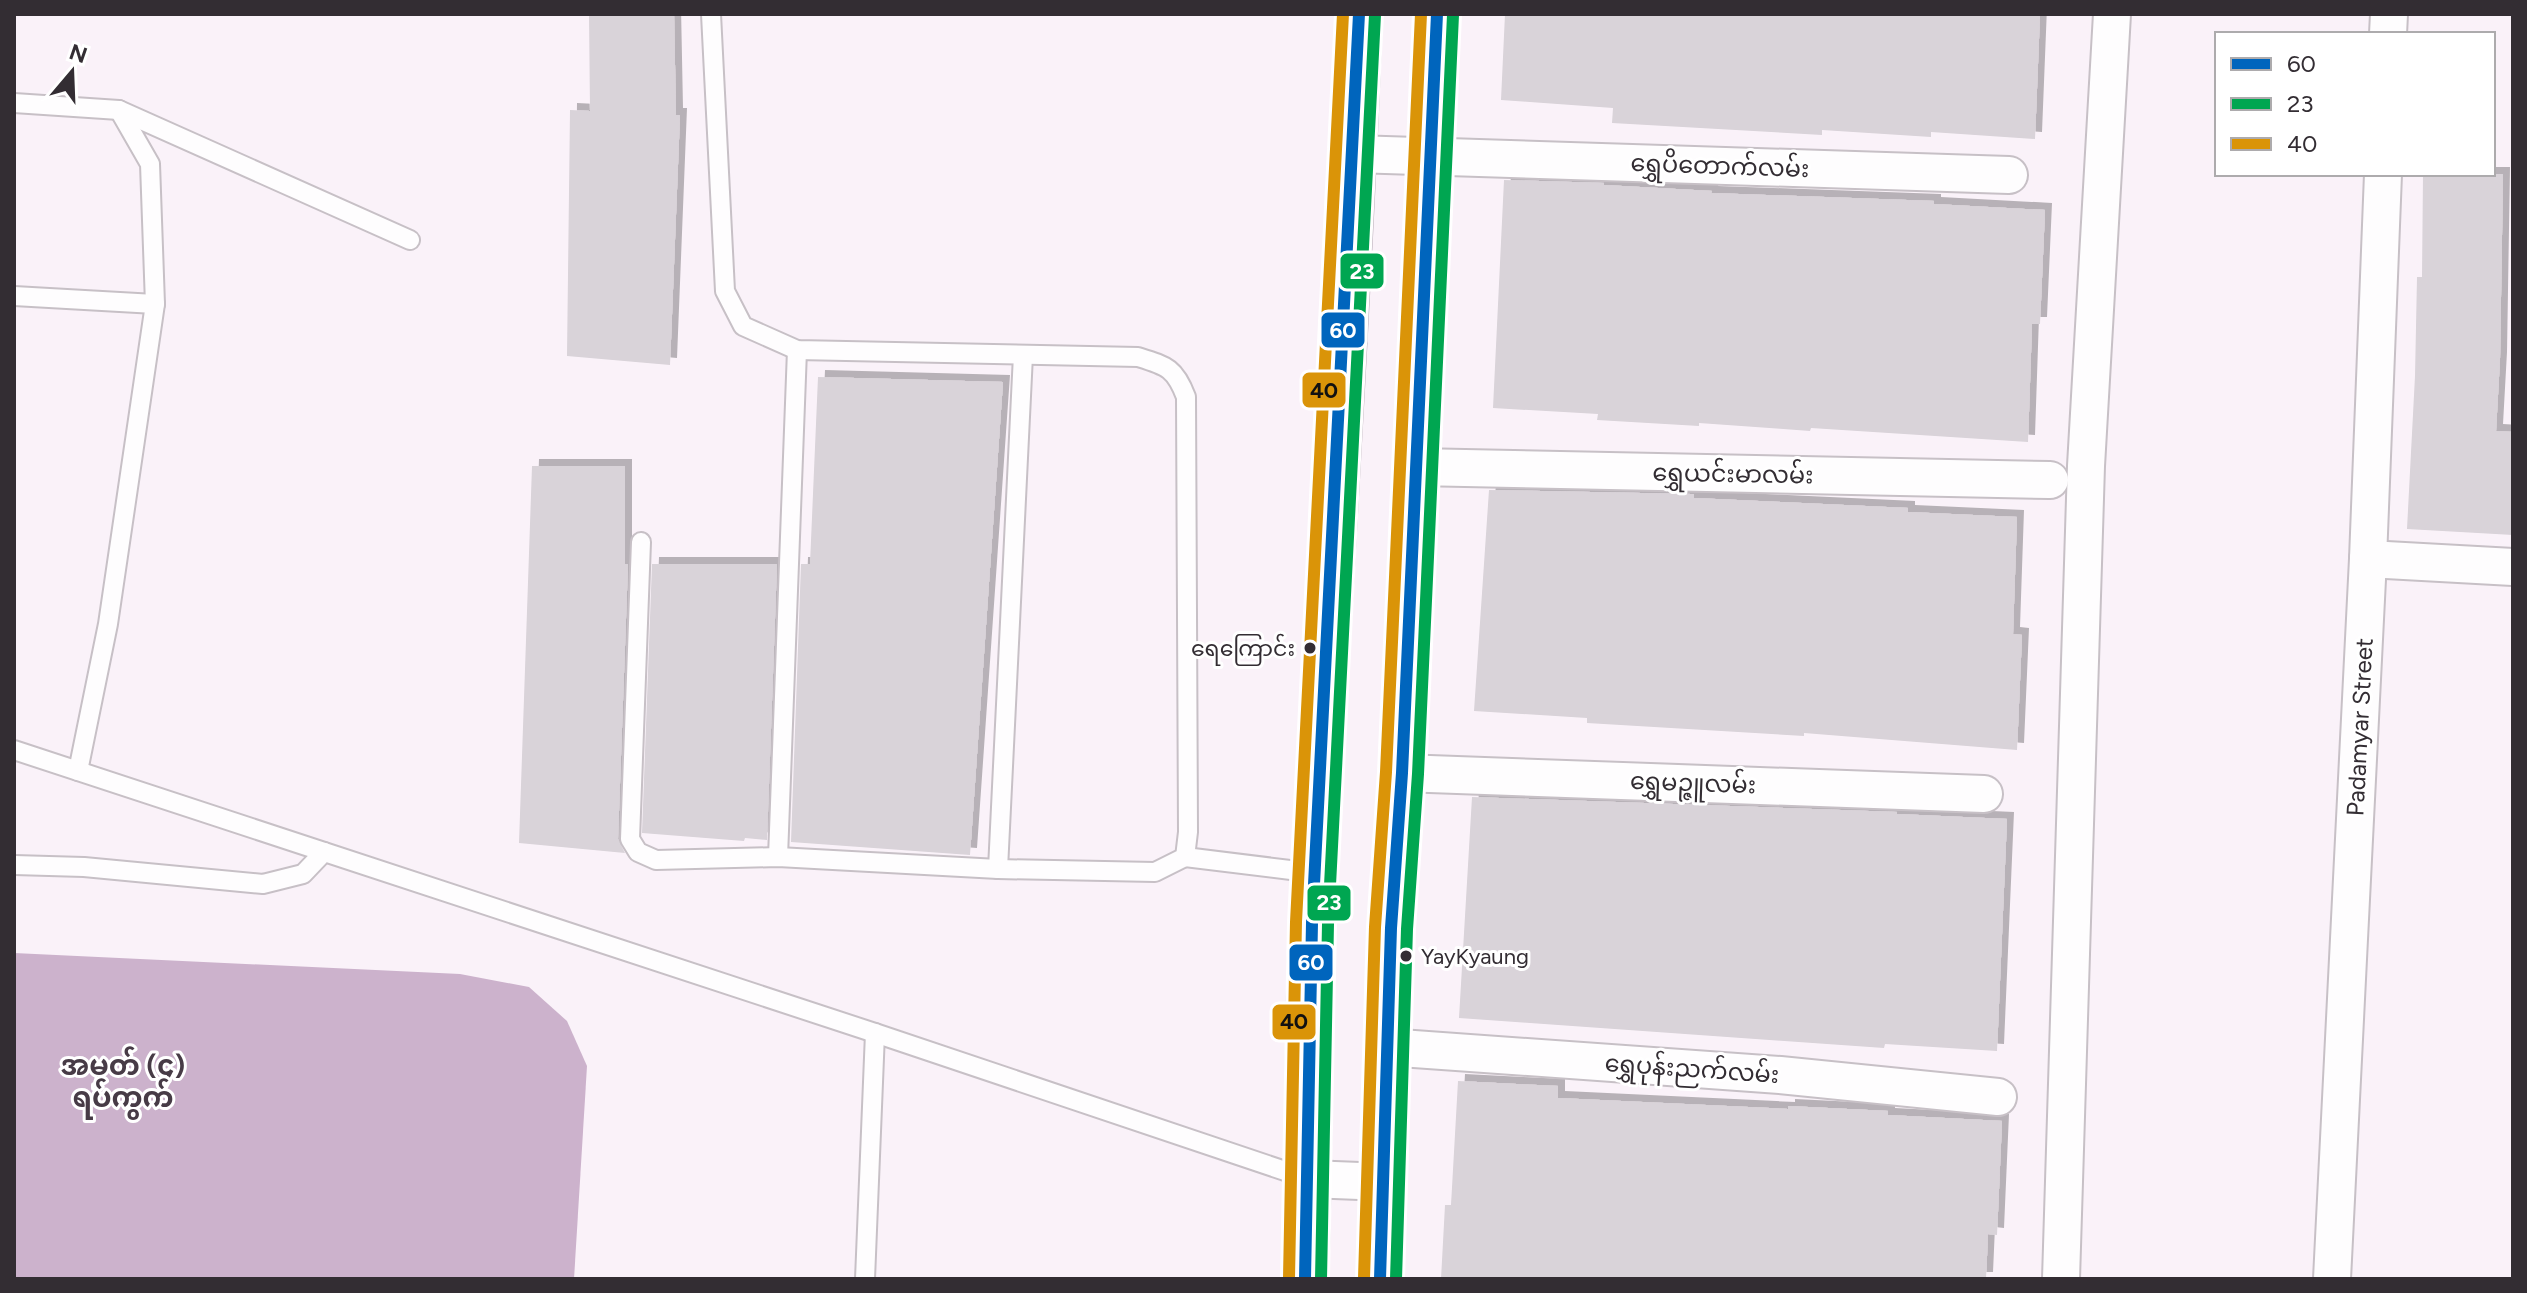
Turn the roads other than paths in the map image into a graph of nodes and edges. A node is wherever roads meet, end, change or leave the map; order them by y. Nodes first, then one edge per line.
1 (711, 14) edge
2 (1359, 14) edge
3 (1437, 14) edge
4 (2112, 14) edge
5 (14, 103) edge
6 (119, 110) junction
7 (1354, 154) junction
8 (1431, 156) junction
9 (2009, 175) dead end
10 (2383, 176) edge
11 (410, 240) dead end
12 (14, 296) edge
13 (155, 304) junction
14 (797, 350) junction
15 (1023, 355) junction
16 (1416, 467) junction
17 (2050, 480) dead end
18 (641, 542) dead end
19 (2368, 559) junction
20 (2513, 567) edge
21 (14, 750) edge
22 (78, 771) junction
23 (1402, 773) junction
24 (1984, 794) dead end
25 (324, 852) junction
26 (778, 857) junction
27 (1185, 857) junction
28 (14, 865) edge
29 (998, 869) junction
30 (1315, 873) junction
31 (875, 1033) junction
32 (1386, 1047) junction
33 (1998, 1097) dead end
34 (1309, 1179) junction
35 (1385, 1182) junction
36 (865, 1279) edge
37 (1305, 1279) edge
38 (1380, 1279) edge
39 (2061, 1279) edge
40 (2332, 1279) edge

1 - 14 lane
2 - 7 main road
3 - 8 main road
4 - 39 street
5 - 6 lane
6 - 11 lane
6 - 13 lane
7 - 8 street, ရွှေပိတောက်လမ်း
7 - 30 main road
8 - 9 street, ရွှေပိတောက်လမ်း
8 - 16 main road
10 - 19 street, Padamyar Street
12 - 13 lane
13 - 22 lane
14 - 15 lane
14 - 26 lane
15 - 27 lane
15 - 29 lane
16 - 17 street, ရွှေယင်းမာလမ်း
16 - 23 main road
18 - 26 lane
19 - 20 street
19 - 40 street, Padamyar Street
21 - 22 lane
22 - 25 lane
23 - 24 street, ရွှေမဉ္ဇူလမ်း
23 - 32 main road
25 - 28 lane
25 - 31 lane
26 - 29 lane
27 - 29 lane
27 - 30 lane
30 - 34 main road
31 - 34 lane
31 - 36 lane
32 - 33 street, ရွှေပုန်းညက်လမ်း
32 - 35 main road
34 - 35 street
34 - 37 main road
35 - 38 main road

